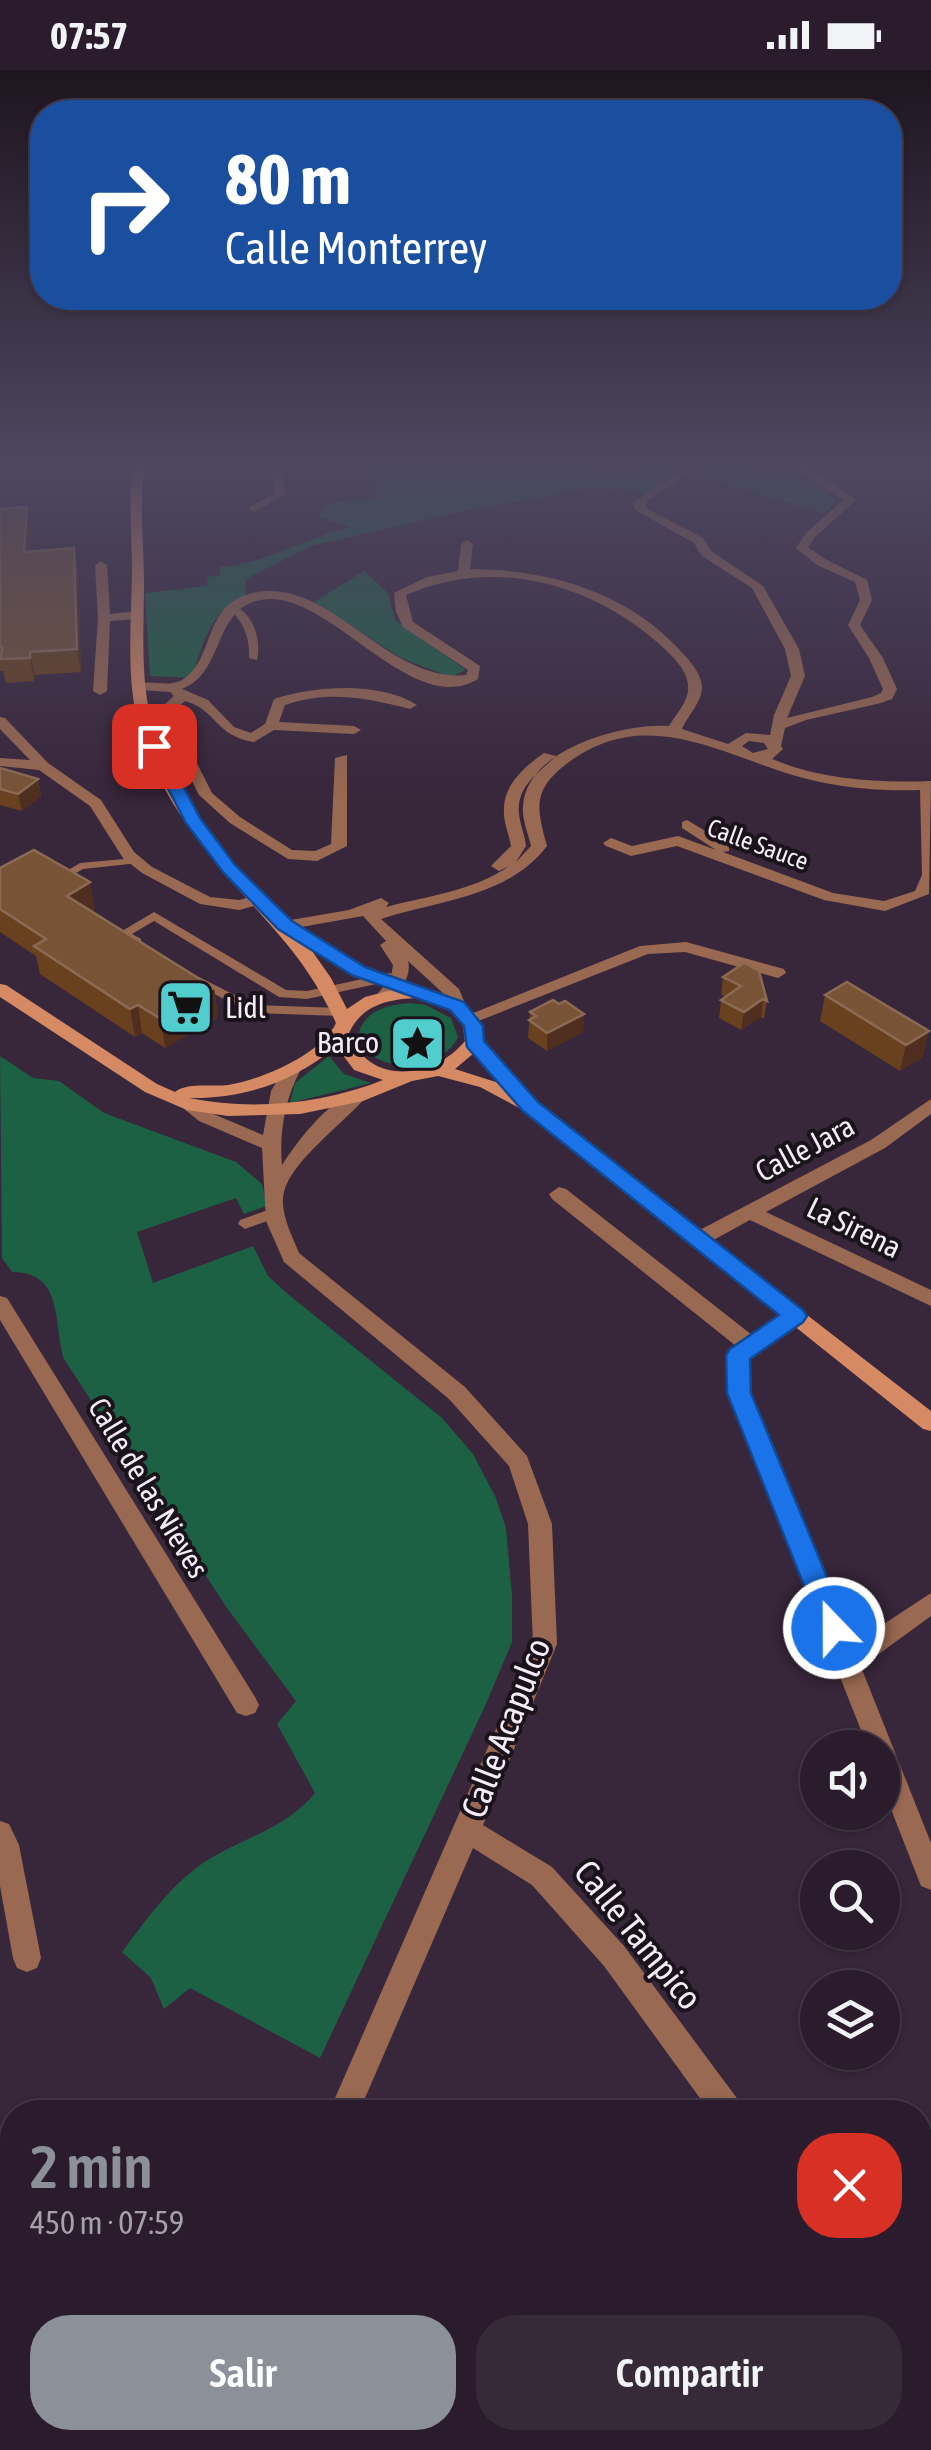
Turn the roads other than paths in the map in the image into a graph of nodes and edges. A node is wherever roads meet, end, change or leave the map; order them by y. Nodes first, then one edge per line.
1 (102, 578) edge
2 (139, 578) edge
3 (432, 578) edge
4 (538, 578) edge
5 (745, 578) edge
6 (857, 578) edge
7 (232, 607) junction
8 (138, 615) junction
9 (104, 618) junction
10 (254, 658) dead end
11 (142, 686) junction
12 (100, 691) dead end
13 (177, 693) junction
14 (410, 706) dead end
15 (782, 715) junction
16 (0, 721) edge
17 (271, 726) junction
18 (675, 727) junction
19 (354, 730) dead end
20 (744, 742) junction
21 (776, 746) junction
22 (757, 757) junction
23 (342, 758) dead end
24 (0, 762) edge
25 (43, 766) junction
26 (817, 775) junction
27 (929, 785) edge
28 (687, 825) dead end
29 (611, 843) dead end
30 (135, 860) junction
31 (66, 875) edge
32 (830, 898) junction
33 (259, 900) junction
34 (353, 914) junction
35 (285, 925) junction
36 (156, 954) edge
37 (778, 973) dead end
38 (189, 974) edge
39 (392, 983) junction
40 (0, 989) edge
41 (332, 990) junction
42 (463, 1012) junction
43 (341, 1022) junction
44 (474, 1042) junction
45 (291, 1071) junction
46 (440, 1071) junction
47 (136, 1076) junction
48 (407, 1077) junction
49 (356, 1097) junction
50 (186, 1104) junction
51 (931, 1105) edge
52 (531, 1106) junction
53 (277, 1110) junction
54 (271, 1145) junction
55 (559, 1194) dead end
56 (277, 1200) junction
57 (750, 1212) junction
58 (245, 1224) dead end
59 (701, 1238) junction
60 (931, 1299) edge
61 (0, 1303) edge
62 (795, 1316) junction
63 (751, 1346) junction
64 (931, 1424) edge
65 (931, 1603) edge
66 (848, 1662) junction
67 (246, 1705) dead end
68 (875, 1730) edge
69 (900, 1796) edge
70 (468, 1830) junction
71 (0, 1833) edge
72 (931, 1877) edge
73 (27, 1958) dead end
74 (349, 2100) edge
75 (719, 2100) edge

1 - 9 street
2 - 8 main road
3 - 7 street
4 - 18 street
5 - 15 street
6 - 15 street
7 - 10 lane
7 - 13 street
8 - 9 street
8 - 11 main road
9 - 12 street
11 - 13 street
11 - 33 main road
13 - 17 street
13 - 23 street
14 - 17 street
15 - 20 street
15 - 21 street
16 - 25 street
17 - 19 street
18 - 20 street
18 - 34 street
18 - 42 street
20 - 21 street
20 - 22 street
21 - 22 street
21 - 26 street
22 - 26 street
24 - 25 street
25 - 30 street
26 - 27 street
27 - 32 street, Calle Sauce
28 - 32 street, Calle Sauce
29 - 32 street, Calle Sauce
30 - 31 lane
30 - 33 street
33 - 35 main road
34 - 35 street
34 - 39 street
35 - 39 main road
35 - 41 main road
36 - 41 lane
37 - 42 street
38 - 43 lane
39 - 41 lane
39 - 42 main road
39 - 43 main road
40 - 47 main road
41 - 43 main road
42 - 44 main road
43 - 45 main road
43 - 48 main road
44 - 46 main road
44 - 52 main road
45 - 47 main road
45 - 53 street, Calle Acapulco
46 - 48 main road
46 - 52 main road
47 - 50 main road
48 - 49 main road
49 - 53 main road
49 - 56 street
50 - 53 main road
50 - 54 street
51 - 57 street, Calle Jara
52 - 59 main road
53 - 54 street, Calle Acapulco
54 - 56 street, Calle Acapulco
55 - 63 street
56 - 58 lane
56 - 70 street, Calle Acapulco
57 - 59 street, Calle Jara
57 - 60 street, La Sirena
59 - 62 main road
61 - 67 street, Calle de las Nieves
62 - 63 street
62 - 64 main road
63 - 66 street
65 - 66 street
66 - 68 street
69 - 72 street
70 - 74 street, Calle Acapulco
70 - 75 street, Calle Tampico
71 - 73 street

